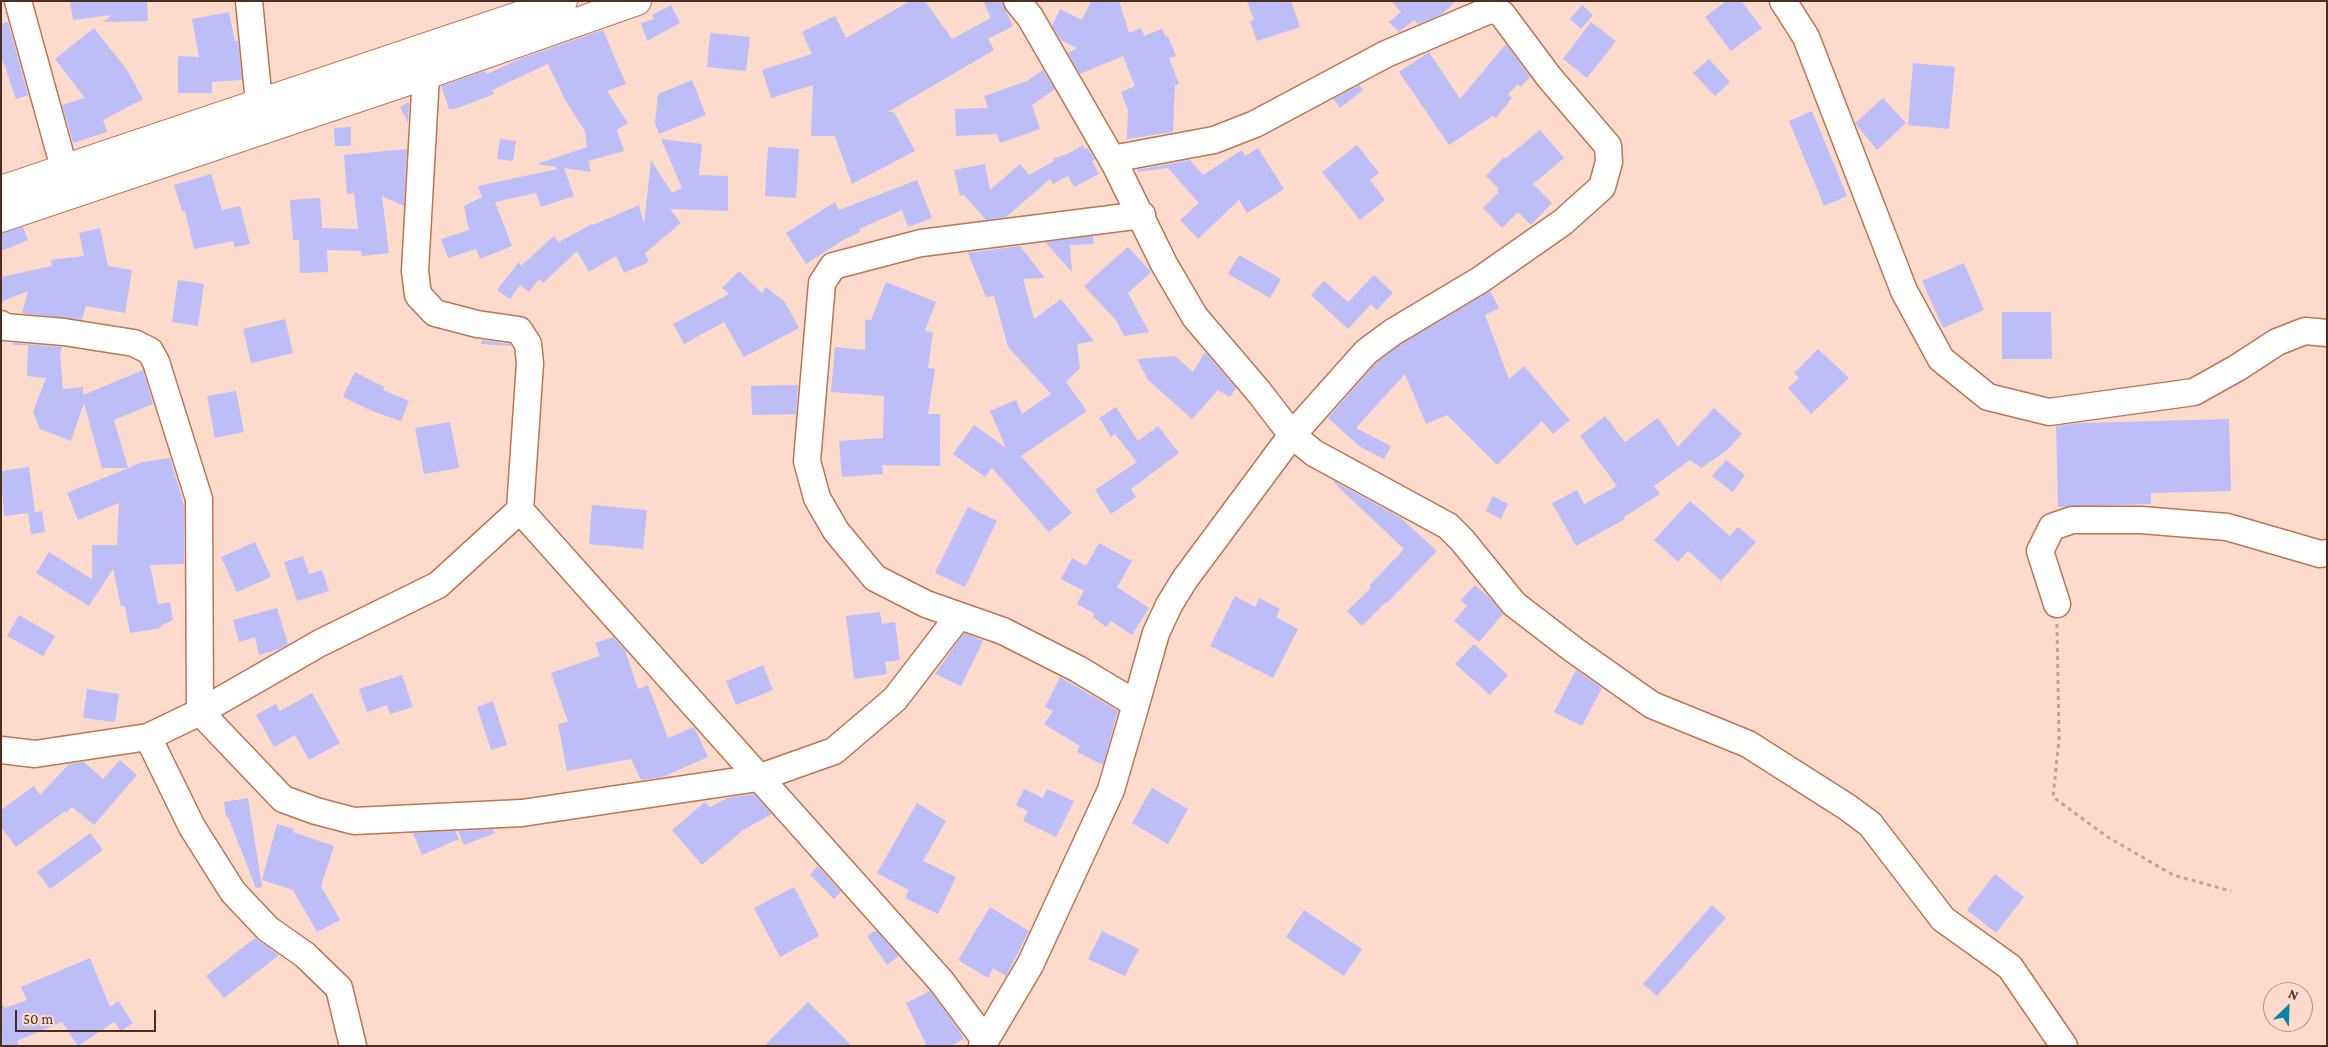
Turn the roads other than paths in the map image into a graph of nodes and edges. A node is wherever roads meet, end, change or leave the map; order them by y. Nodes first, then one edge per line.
1 (18, 1) edge
2 (249, 1) edge
3 (637, 1) edge
4 (1017, 1) edge
5 (1784, 1) edge
6 (558, 2) edge
7 (426, 75) junction
8 (259, 103) junction
9 (1112, 159) junction
10 (64, 168) junction
11 (1, 190) edge
12 (1142, 215) junction
13 (1, 218) edge
14 (1, 324) edge
15 (2327, 334) edge
16 (1292, 434) junction
17 (520, 510) junction
18 (2327, 553) edge
19 (2057, 604) road end
20 (958, 617) junction
21 (1136, 704) junction
22 (200, 712) junction
23 (148, 737) junction
24 (1, 750) edge
25 (758, 778) junction
26 (984, 1043) edge
27 (353, 1046) edge
28 (2064, 1046) edge

1 - 10 street
2 - 8 street
3 - 7 main road
4 - 9 street
5 - 15 street
6 - 8 main road
7 - 13 main road
7 - 17 street
8 - 10 main road
9 - 12 street
9 - 16 street
10 - 11 main road
12 - 16 street
12 - 20 street
14 - 22 street
16 - 21 street
16 - 28 street
17 - 22 street
17 - 25 street
18 - 19 street
20 - 21 street
20 - 25 street
21 - 26 street
22 - 23 street
22 - 25 street
23 - 24 street
23 - 27 street
25 - 26 street

